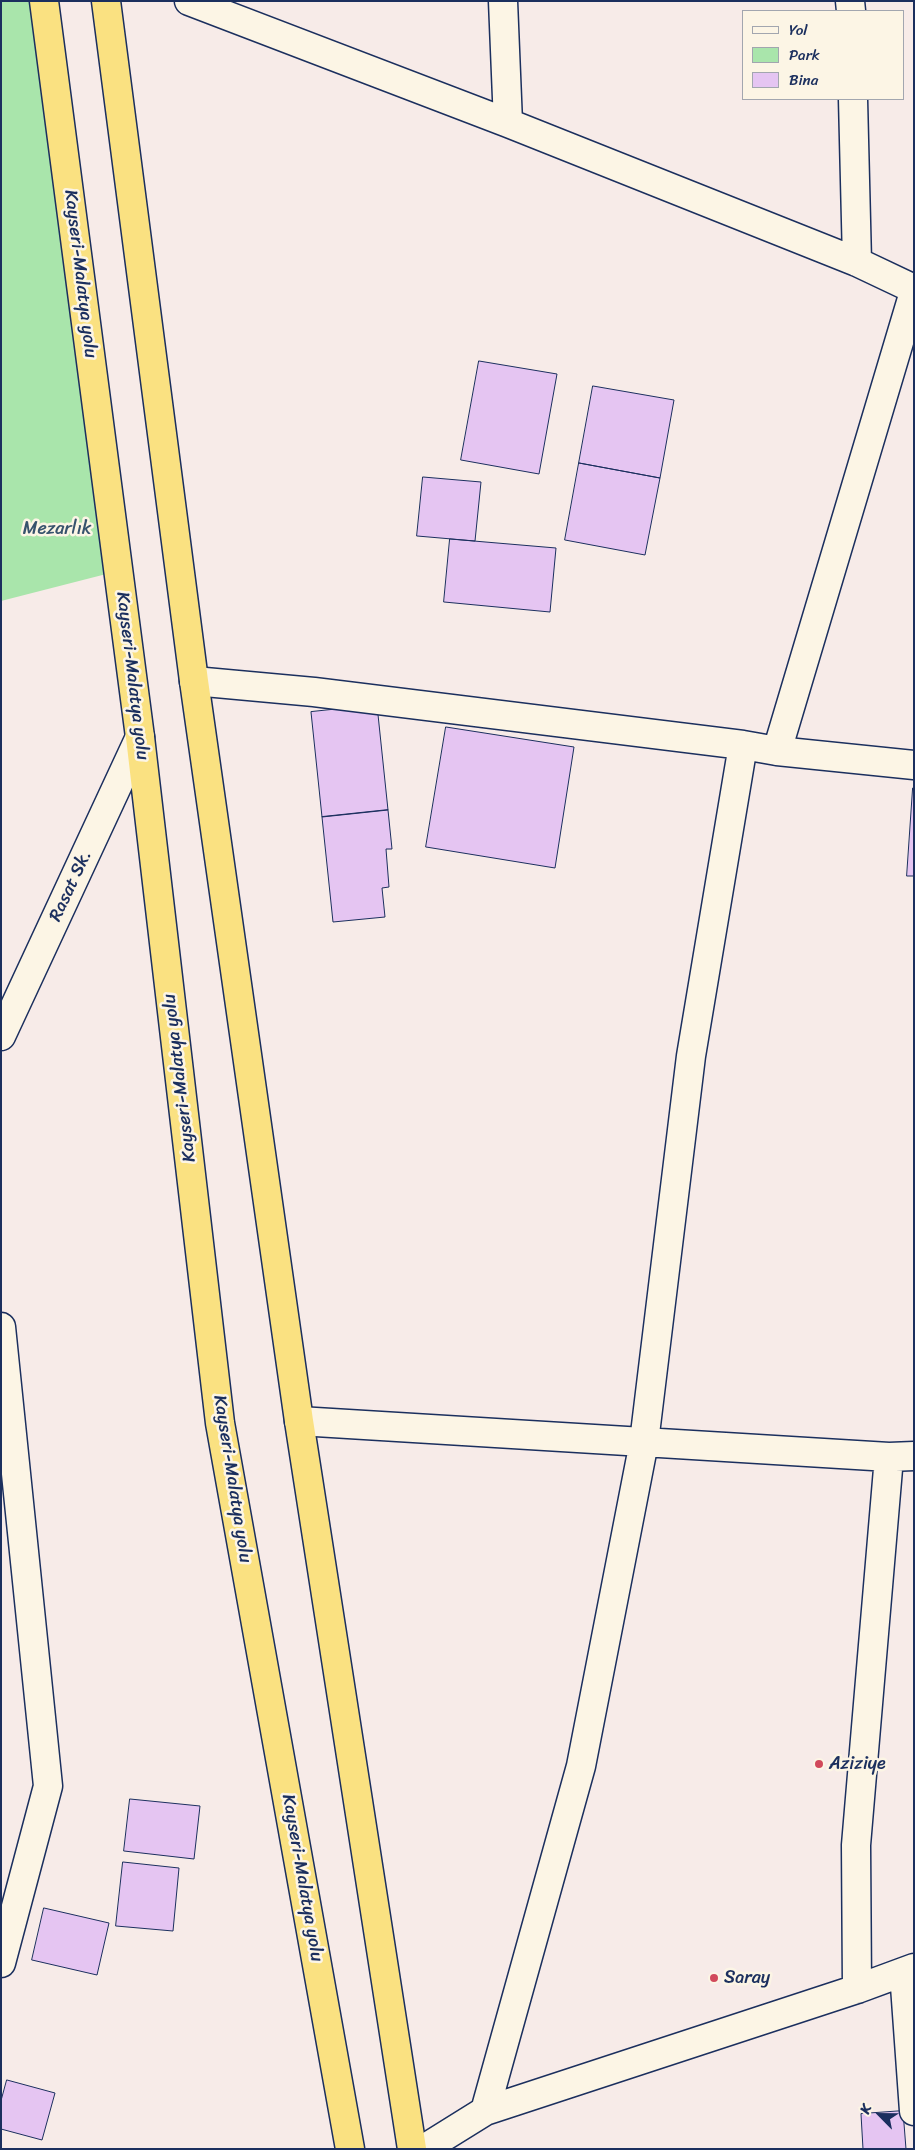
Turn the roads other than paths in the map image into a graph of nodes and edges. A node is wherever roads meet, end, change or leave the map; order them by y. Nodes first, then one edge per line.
1 (44, 1) edge
2 (106, 1) edge
3 (189, 1) edge
4 (503, 1) edge
5 (853, 100) edge
6 (508, 123) junction
7 (856, 262) junction
8 (914, 291) edge
9 (194, 681) junction
10 (140, 737) junction
11 (743, 745) junction
12 (777, 751) junction
13 (914, 765) edge
14 (1, 1036) edge
15 (1, 1328) edge
16 (298, 1421) junction
17 (644, 1442) junction
18 (901, 1457) edge
19 (1, 1963) edge
20 (909, 1970) edge
21 (857, 1990) junction
22 (485, 2111) junction
23 (914, 2111) edge
24 (350, 2149) edge
25 (412, 2149) edge
26 (424, 2149) edge

1 - 10 highway, Kayseri-Malatya yolu
2 - 9 highway
3 - 6 street
4 - 6 street
5 - 7 street
6 - 7 street
7 - 8 street
8 - 12 street
9 - 11 street
9 - 16 highway
10 - 14 street, Rasat Sk.
10 - 24 highway, Kayseri-Malatya yolu
11 - 12 street
11 - 17 street
12 - 13 street
15 - 19 street
16 - 17 street
16 - 25 highway
17 - 18 street
17 - 22 street
18 - 21 street
20 - 21 street
20 - 23 street
21 - 22 street
22 - 26 street

